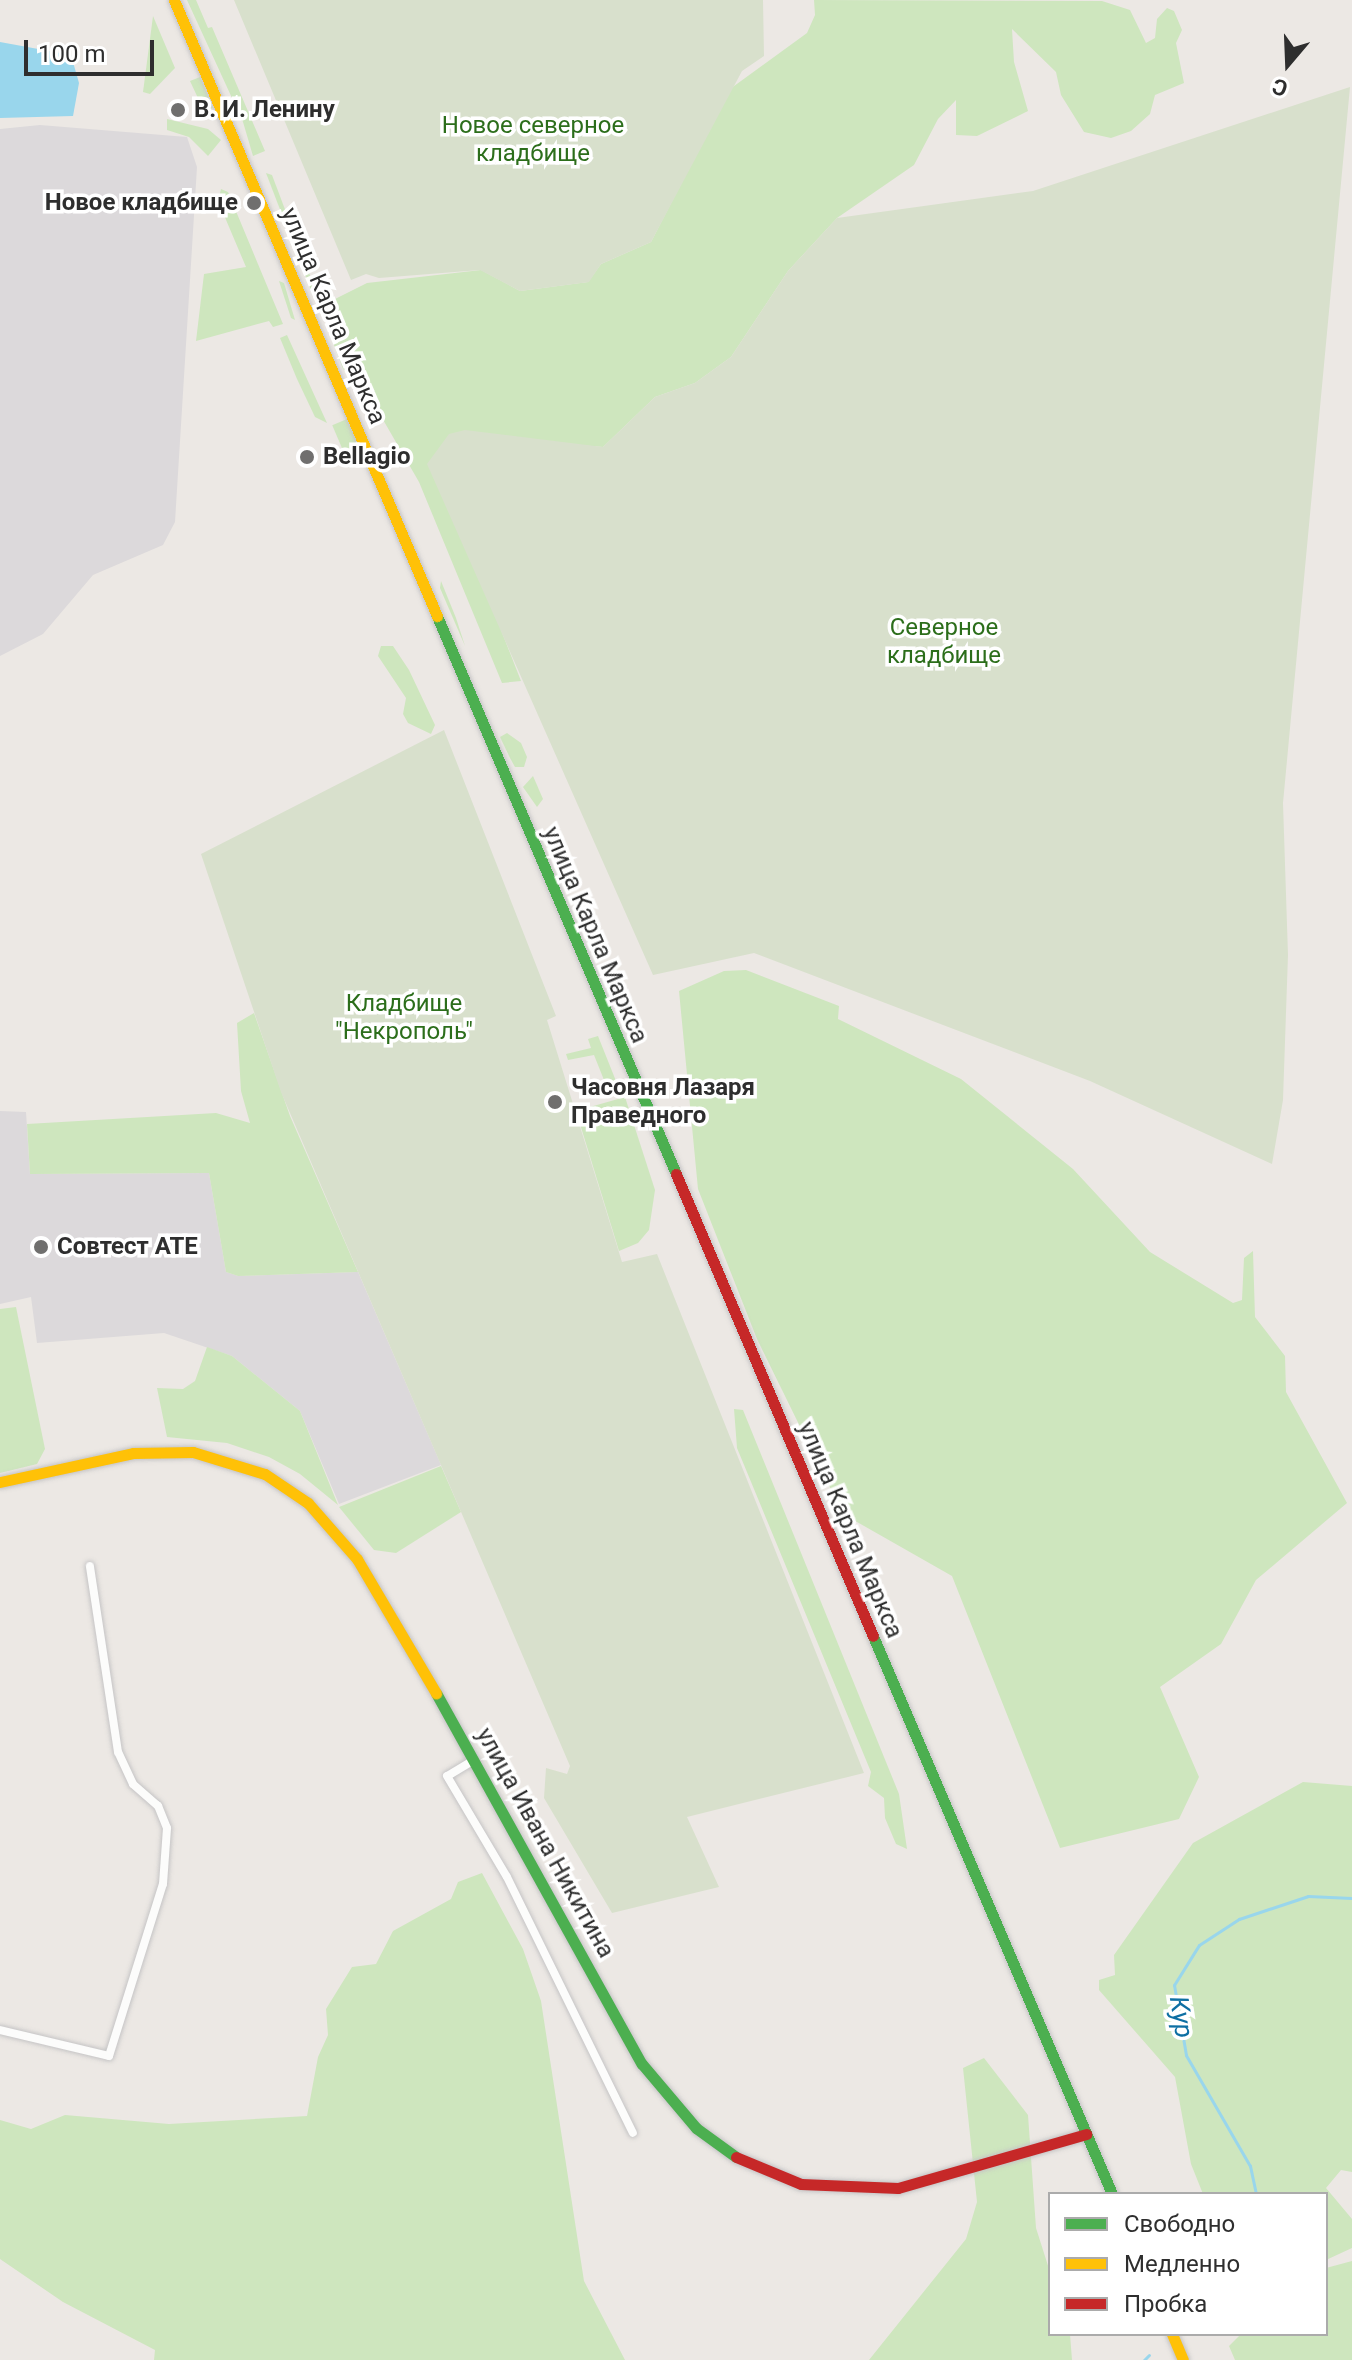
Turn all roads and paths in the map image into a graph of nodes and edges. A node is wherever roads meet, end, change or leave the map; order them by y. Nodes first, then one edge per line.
1 (174, 0) edge
2 (0, 1482) edge
3 (90, 1566) dead end
4 (474, 1760) junction
5 (0, 2030) edge
6 (633, 2133) dead end
7 (1086, 2134) junction
8 (1111, 2192) edge
9 (1173, 2336) edge
10 (1183, 2360) edge

1 - 7 main road, улица Карла Маркса
2 - 4 main road, улица Ивана Никитина
3 - 5 street
4 - 6 street
4 - 7 main road, улица Ивана Никитина
7 - 8 main road, улица Карла Маркса
9 - 10 main road

